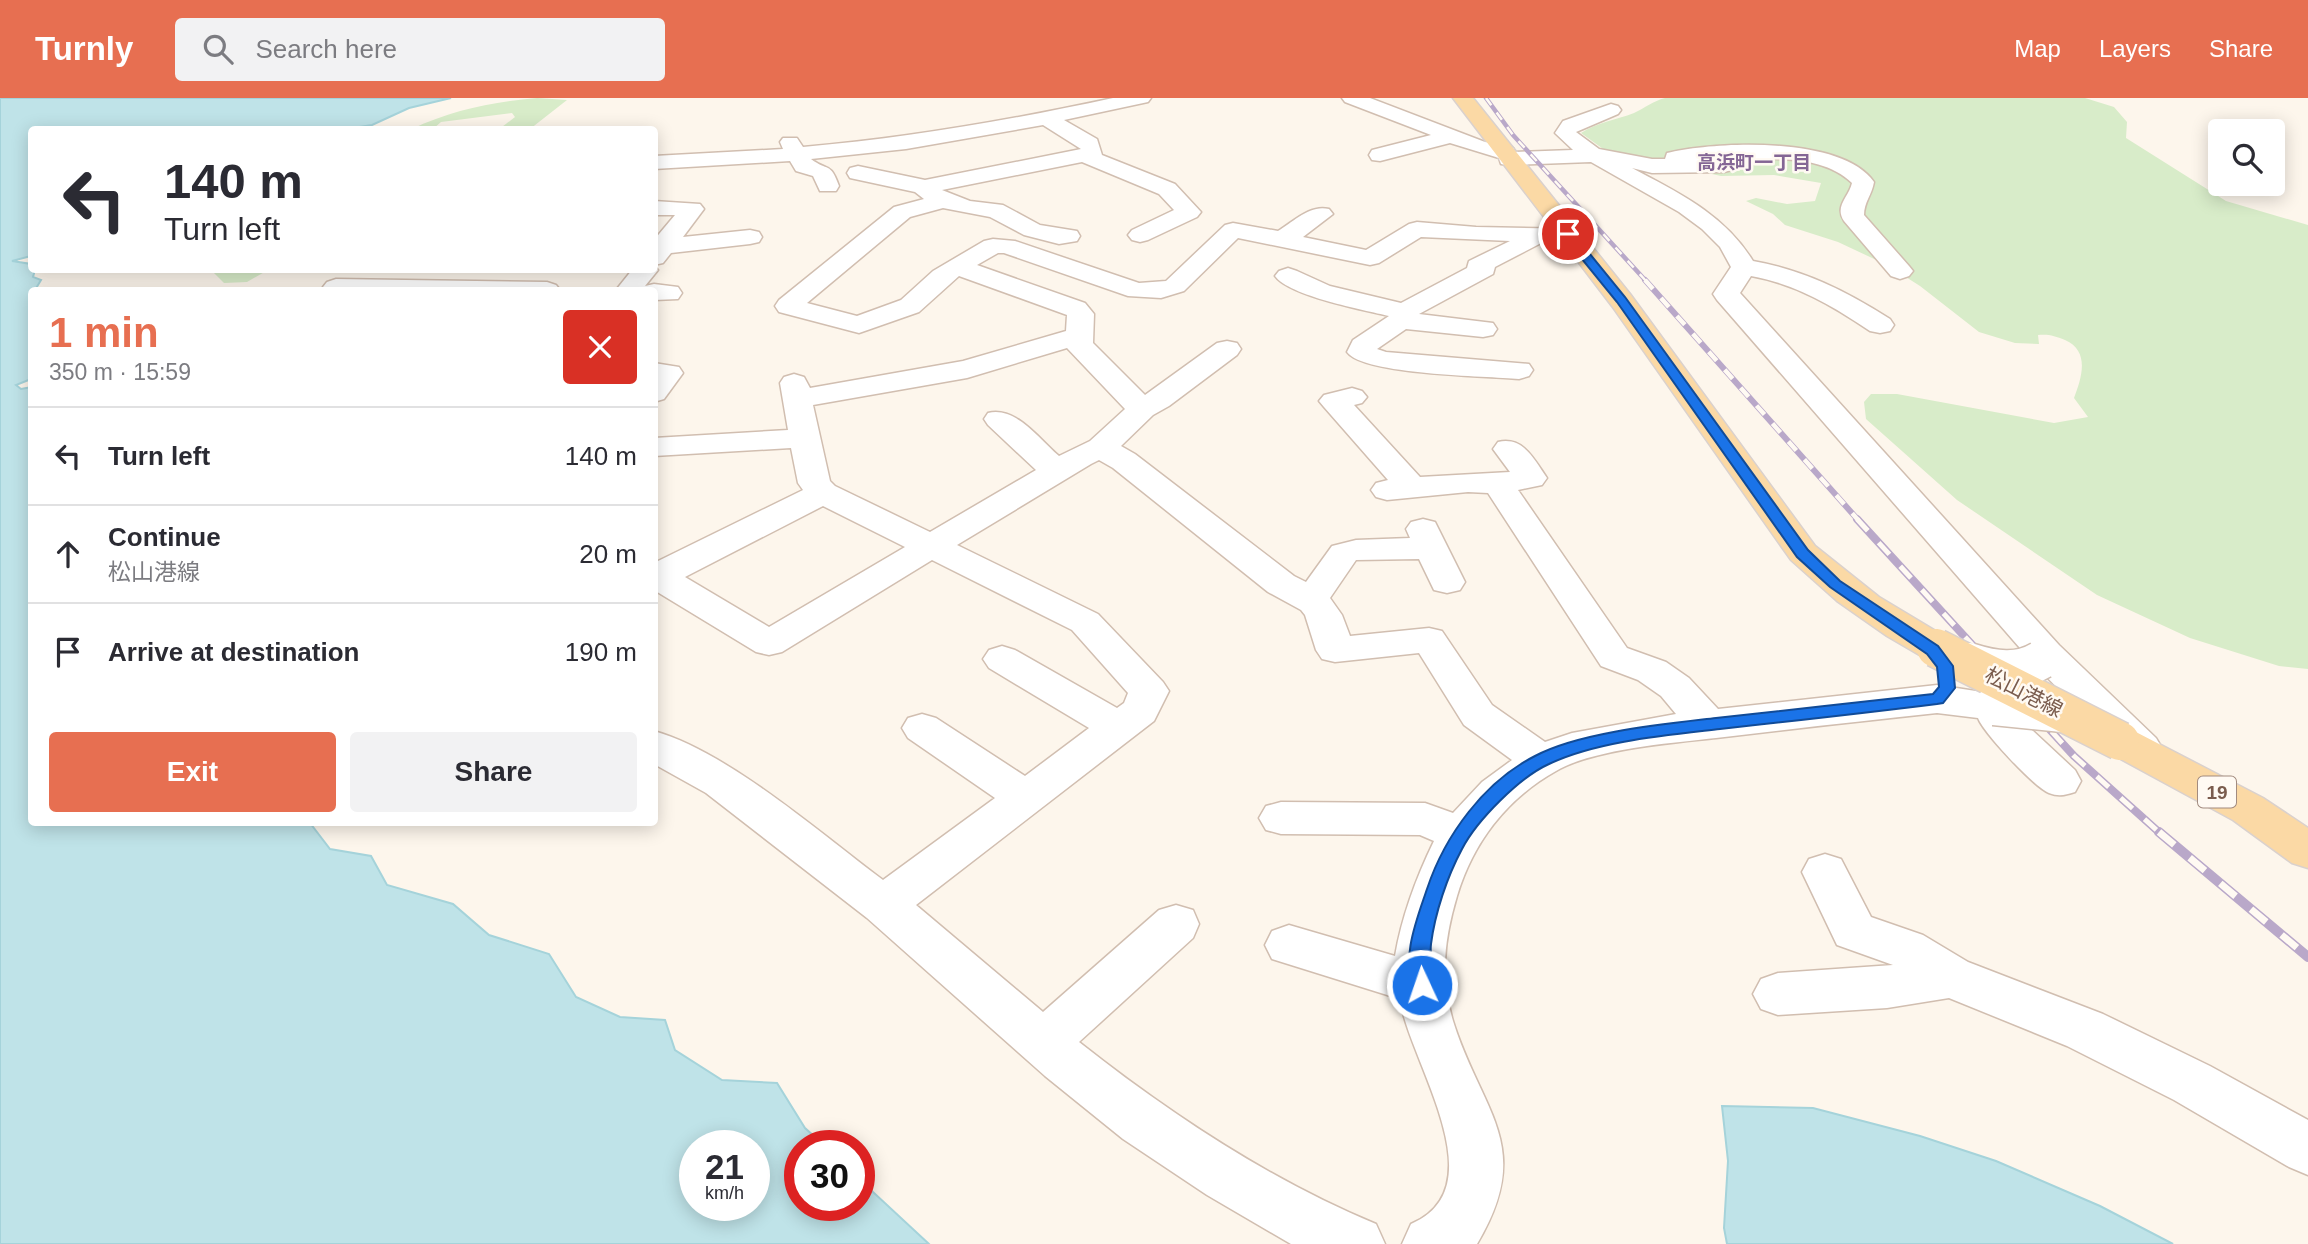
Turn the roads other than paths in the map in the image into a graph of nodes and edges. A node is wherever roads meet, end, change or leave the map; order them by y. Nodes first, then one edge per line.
1 (1141, 98) edge
2 (1352, 98) edge
3 (1463, 98) edge
4 (1611, 110) dead end
5 (1047, 119) junction
6 (811, 128) dead end
7 (1453, 136) junction
8 (795, 154) junction
9 (1380, 155) dead end
10 (1087, 156) junction
11 (1507, 156) junction
12 (1594, 156) junction
13 (658, 163) edge
14 (858, 173) dead end
15 (828, 186) dead end
16 (934, 194) junction
17 (658, 208) edge
18 (1322, 215) dead end
19 (1140, 235) dead end
20 (1555, 235) junction
21 (1068, 236) dead end
22 (750, 237) dead end
23 (1284, 239) junction
24 (658, 249) edge
25 (658, 250) edge
26 (956, 266) junction
27 (1744, 267) junction
28 (1900, 271) dead end
29 (354, 273) edge
30 (497, 273) edge
31 (643, 273) edge
32 (1288, 276) dead end
33 (337, 287) edge
34 (482, 287) edge
35 (631, 287) edge
36 (1405, 317) junction
37 (1880, 325) dead end
38 (1483, 329) dead end
39 (1007, 336) dead end
40 (1072, 340) junction
41 (1227, 349) dead end
42 (1519, 370) dead end
43 (658, 372) edge
44 (658, 388) edge
45 (1352, 397) dead end
46 (1142, 410) junction
47 (999, 419) dead end
48 (805, 438) junction
49 (658, 447) edge
50 (1101, 448) junction
51 (1509, 449) dead end
52 (1056, 471) junction
53 (1498, 484) junction
54 (823, 493) junction
55 (933, 547) junction
56 (658, 575) edge
57 (658, 576) edge
58 (1447, 582) dead end
59 (1310, 597) junction
60 (1930, 644) junction
61 (2044, 657) junction
62 (1002, 659) dead end
63 (1937, 699) junction
64 (1994, 706) junction
65 (2065, 713) junction
66 (1708, 724) junction
67 (1118, 727) junction
68 (922, 728) dead end
69 (658, 747) edge
70 (2135, 749) junction
71 (1541, 760) junction
72 (2060, 781) dead end
73 (1026, 797) junction
74 (1281, 818) dead end
75 (1462, 835) junction
76 (2308, 851) edge
77 (1825, 872) dead end
78 (883, 905) junction
79 (1176, 924) dead end
80 (1289, 945) dead end
81 (1951, 977) junction
82 (1422, 985) junction
83 (1778, 994) dead end
84 (1044, 1042) junction
85 (2308, 1149) edge
86 (1356, 1244) edge
87 (1431, 1244) edge

1 - 5 street
2 - 7 street
3 - 11 main road, 松山港線 / 19
4 - 12 street
5 - 8 street
5 - 10 street
6 - 8 street
7 - 9 street
7 - 11 street
8 - 13 street
8 - 15 street
10 - 16 street
10 - 19 street
11 - 12 street
11 - 20 main road, 松山港線 / 19
12 - 27 street
12 - 28 street
14 - 16 street
16 - 21 street
16 - 26 street
17 - 24 street
18 - 23 street
20 - 23 street
20 - 36 street
20 - 60 main road, 松山港線 / 19
22 - 25 street
23 - 26 street
26 - 40 street
27 - 37 street
27 - 61 street
29 - 33 street
30 - 34 street
31 - 35 street
32 - 36 street
36 - 38 street
36 - 42 street
39 - 40 street
40 - 46 street
40 - 48 street
41 - 46 street
43 - 44 street
45 - 53 street
46 - 50 street
47 - 52 street
48 - 49 street
48 - 54 street
50 - 52 street
50 - 59 street
51 - 53 street
52 - 55 street
53 - 66 street
54 - 55 street
54 - 56 street
55 - 57 street
55 - 67 street
58 - 59 street
59 - 71 street
60 - 61 street, bridge
60 - 63 street
60 - 65 main road, 松山港線 / 19, bridge
61 - 70 street
62 - 67 street
63 - 64 street
63 - 66 street
64 - 65 street, bridge
64 - 72 street
65 - 70 main road, 松山港線 / 19, bridge
66 - 71 street
67 - 73 street
68 - 73 street
69 - 78 street
70 - 76 main road, 松山港線 / 19
71 - 75 street
73 - 78 street
74 - 75 street
75 - 82 street
77 - 81 street
78 - 84 street
79 - 84 street
80 - 82 street
81 - 83 street
81 - 85 street
82 - 87 street
84 - 86 street

